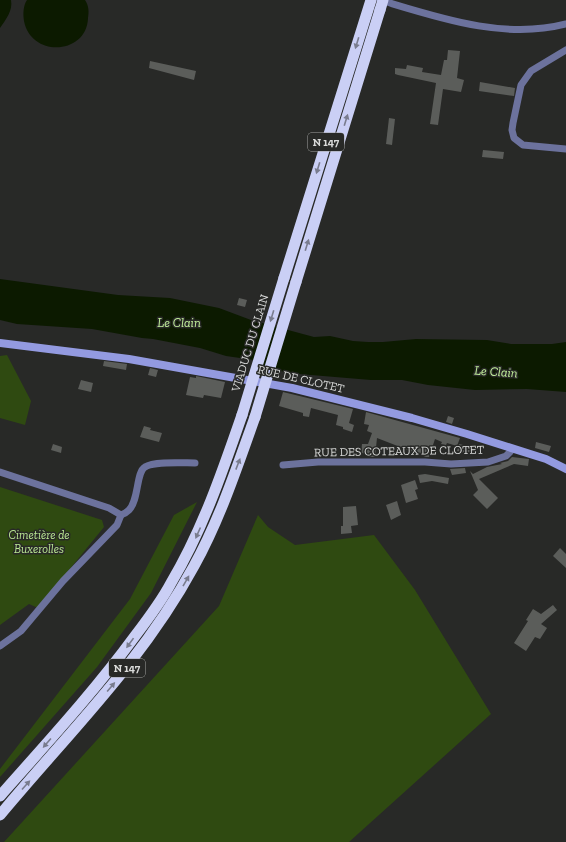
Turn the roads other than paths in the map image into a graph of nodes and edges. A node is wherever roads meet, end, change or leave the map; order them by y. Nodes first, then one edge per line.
1 (370, 3) edge
2 (381, 3) edge
3 (566, 24) edge
4 (566, 50) edge
5 (566, 149) edge
6 (0, 343) edge
7 (512, 449) junction
8 (195, 464) dead end
9 (283, 465) dead end
10 (566, 469) edge
11 (0, 472) edge
12 (122, 515) junction
13 (0, 646) edge
14 (0, 796) edge
15 (0, 815) edge

1 -> 14 highway, VIADUC DU CLAIN / N 147, bridge
2 - 3 street
15 -> 2 highway, N 147, bridge
4 - 5 street
6 - 7 main road, RUE DE CLOTET
7 - 9 street, RUE DES COTEAUX DE CLOTET
7 - 10 main road, RUE DE CLOTET
8 - 12 street
11 - 12 street
12 - 13 street

